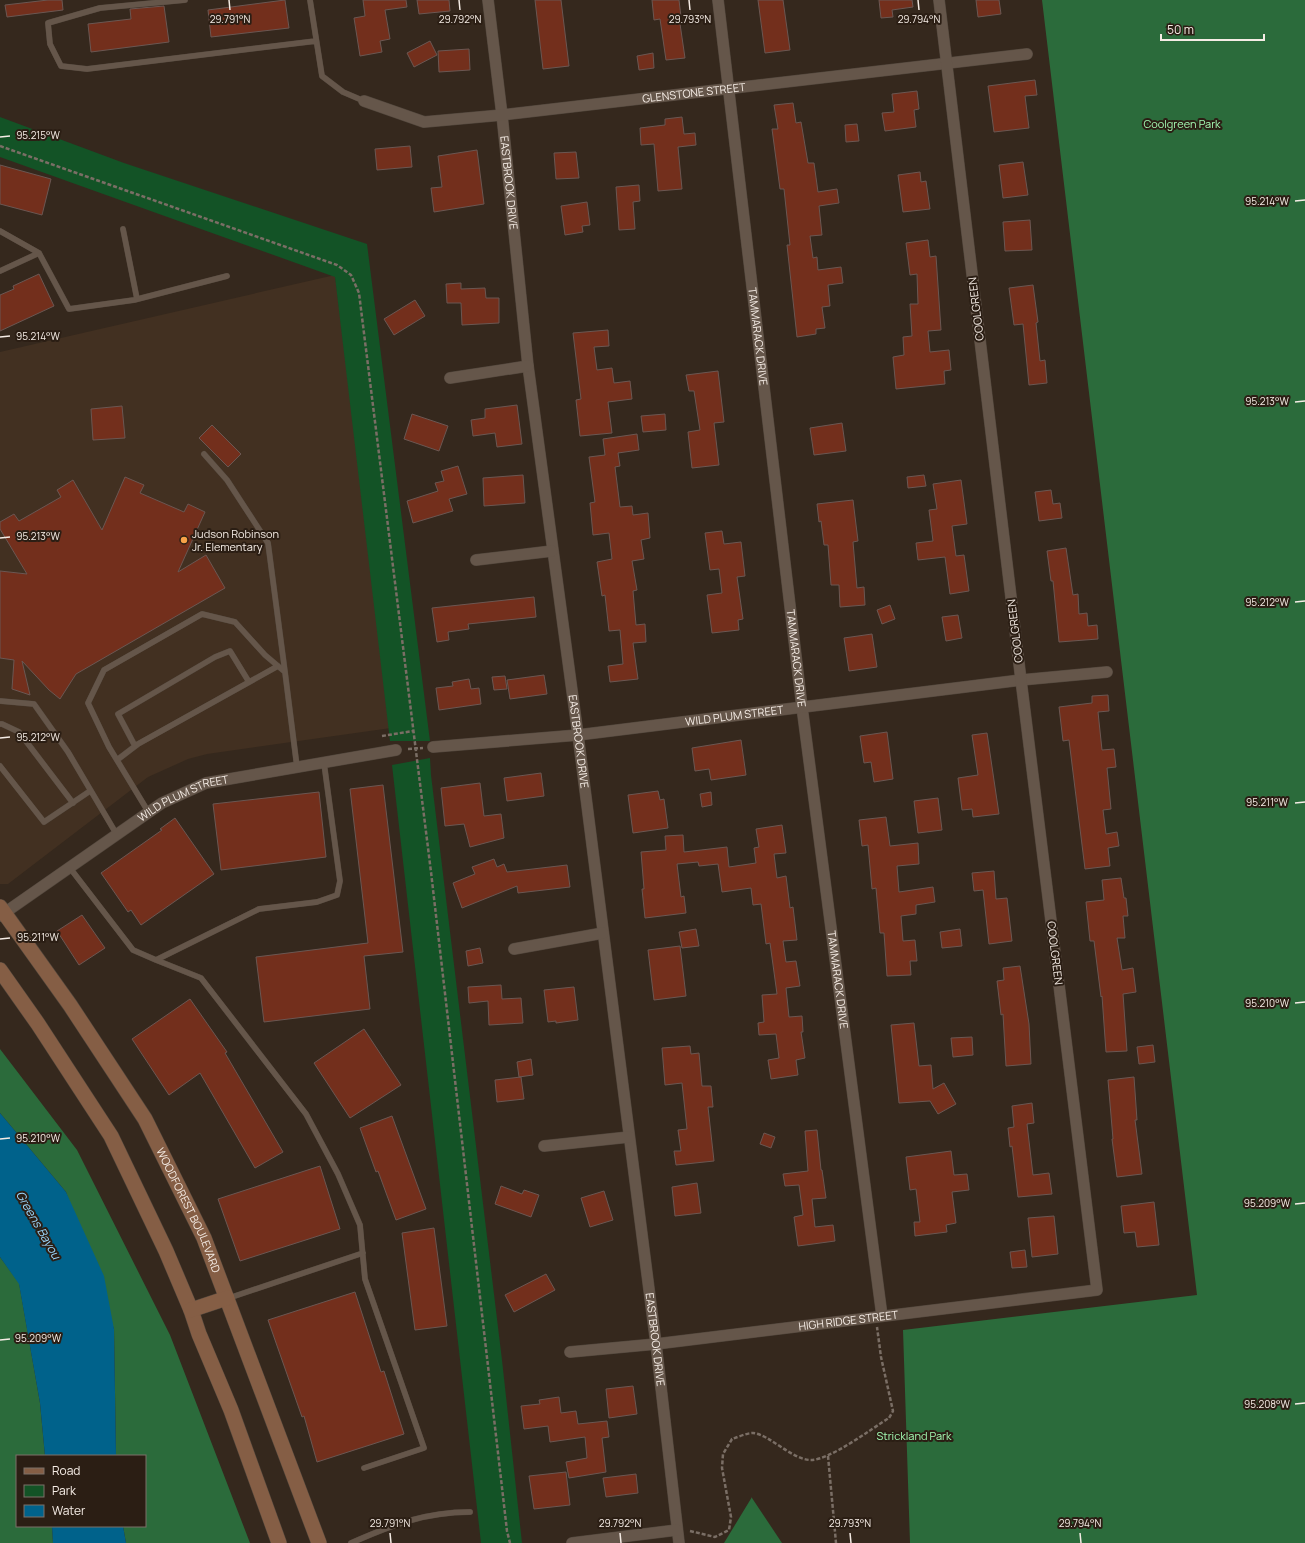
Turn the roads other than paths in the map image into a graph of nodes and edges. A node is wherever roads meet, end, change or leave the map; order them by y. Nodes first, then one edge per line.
1 (99, 0) edge
2 (184, 0) edge
3 (310, 0) edge
4 (488, 0) edge
5 (718, 0) edge
6 (939, 0) edge
7 (100, 8) junction
8 (316, 41) junction
9 (1027, 54) dead end
10 (946, 63) junction
11 (728, 89) junction
12 (364, 102) joint
13 (502, 115) junction
14 (123, 229) dead end
15 (0, 231) edge
16 (39, 253) junction
17 (0, 271) edge
18 (227, 276) dead end
19 (137, 299) junction
20 (528, 366) junction
21 (450, 378) dead end
22 (204, 454) dead end
23 (552, 551) junction
24 (476, 560) dead end
25 (278, 666) junction
26 (285, 672) junction
27 (1108, 672) dead end
28 (1021, 680) junction
29 (249, 682) junction
30 (0, 701) edge
31 (802, 707) junction
32 (0, 724) edge
33 (578, 735) junction
34 (135, 746) junction
35 (433, 747) road end
36 (396, 750) road end
37 (117, 760) junction
38 (324, 763) junction
39 (0, 766) edge
40 (297, 767) junction
41 (90, 791) junction
42 (73, 803) junction
43 (149, 812) junction
44 (117, 835) junction
45 (70, 868) junction
46 (2, 912) edge
47 (603, 933) junction
48 (514, 949) dead end
49 (156, 960) junction
50 (0, 970) edge
51 (629, 1137) junction
52 (544, 1146) dead end
53 (363, 1253) junction
54 (1094, 1262) joint
55 (227, 1298) junction
56 (191, 1310) junction
57 (879, 1317) junction
58 (656, 1344) junction
59 (570, 1352) dead end
60 (364, 1468) dead end
61 (470, 1512) dead end
62 (677, 1530) junction
63 (279, 1543) edge
64 (319, 1543) edge
65 (351, 1543) edge
66 (572, 1543) edge
67 (679, 1543) edge

1 - 7 lane
2 - 7 lane
3 - 8 lane
4 - 13 street, EASTBROOK DRIVE
5 - 11 street, TAMMARACK DRIVE
6 - 10 street, COOLGREEN
7 - 8 lane
8 - 12 lane
9 - 10 street, GLENSTONE STREET
10 - 11 street, GLENSTONE STREET
10 - 28 street, COOLGREEN
11 - 13 street, GLENSTONE STREET
11 - 31 street, TAMMARACK DRIVE
12 - 13 street, GLENSTONE STREET
13 - 20 street, EASTBROOK DRIVE
14 - 19 lane
15 - 16 lane
16 - 17 lane
16 - 19 lane
18 - 19 lane
20 - 21 street
20 - 23 street, EASTBROOK DRIVE
22 - 26 lane
23 - 24 street
23 - 33 street, EASTBROOK DRIVE
25 - 26 lane
25 - 29 lane
25 - 37 lane
26 - 40 lane
27 - 28 street, WILD PLUM STREET
28 - 31 street, WILD PLUM STREET
28 - 54 street, COOLGREEN
29 - 34 lane
29 - 34 lane
30 - 41 lane
31 - 33 street, WILD PLUM STREET
31 - 57 street, TAMMARACK DRIVE
32 - 42 lane
33 - 35 street, WILD PLUM STREET
33 - 47 street, EASTBROOK DRIVE
34 - 37 lane
36 - 38 street, WILD PLUM STREET
37 - 43 lane
38 - 40 street, WILD PLUM STREET
38 - 49 lane
39 - 42 lane
40 - 43 street, WILD PLUM STREET
41 - 42 lane
41 - 44 lane
43 - 44 street, WILD PLUM STREET
44 - 45 street, WILD PLUM STREET
45 - 46 street, WILD PLUM STREET
45 - 49 lane
46 - 55 main road, WOODFOREST BOULEVARD
47 - 48 street
47 - 51 street, EASTBROOK DRIVE
49 - 53 lane
50 - 56 main road
51 - 52 street
51 - 58 street, EASTBROOK DRIVE
53 - 55 lane
53 - 60 lane
54 - 57 street, HIGH RIDGE STREET
55 - 56 main road
55 - 64 main road, WOODFOREST BOULEVARD
56 - 63 main road
57 - 58 street, HIGH RIDGE STREET
58 - 59 street, HIGH RIDGE STREET
58 - 62 street, EASTBROOK DRIVE
61 - 65 lane
62 - 66 street
62 - 67 street, EASTBROOK DRIVE

